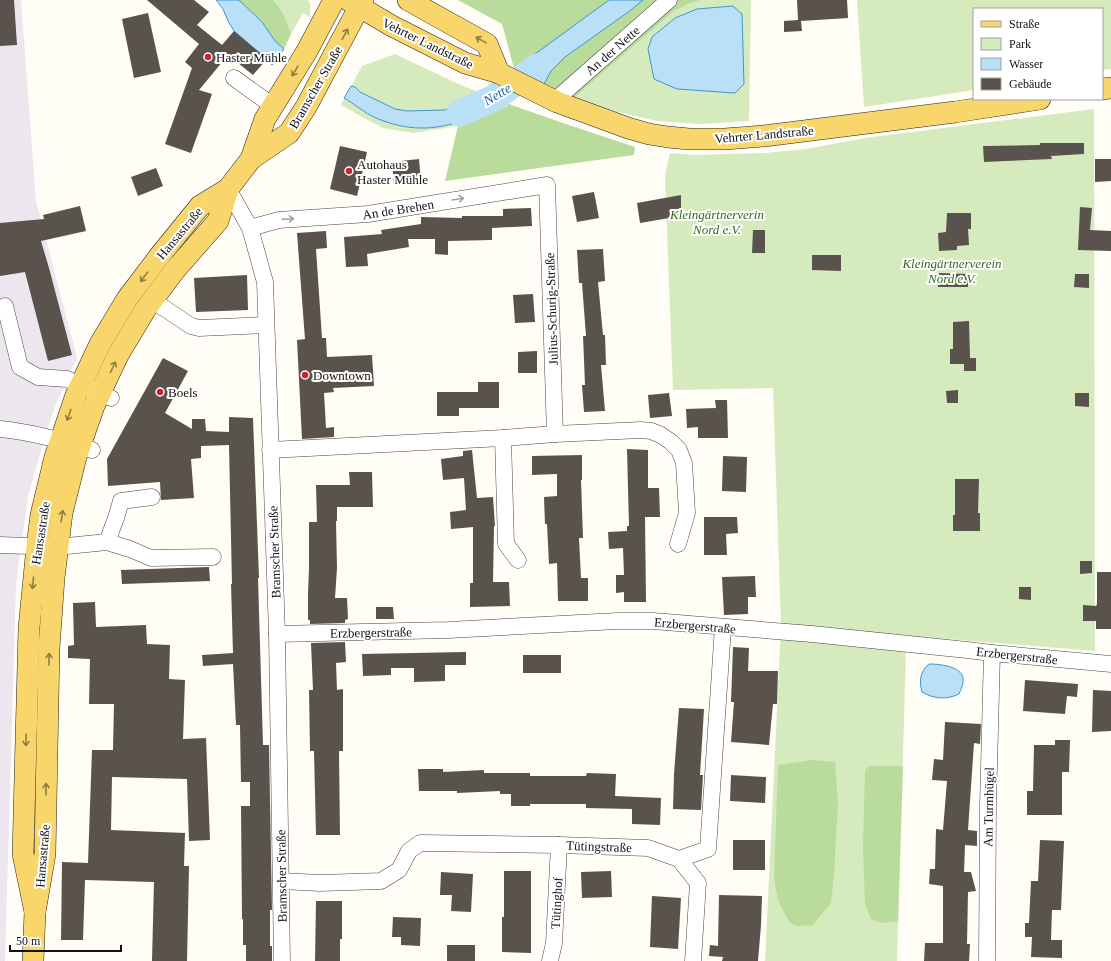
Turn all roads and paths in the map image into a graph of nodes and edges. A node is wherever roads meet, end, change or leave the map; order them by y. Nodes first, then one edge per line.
1 (334, 0) edge
2 (408, 0) edge
3 (669, 0) edge
4 (357, 2) edge
5 (502, 75) junction
6 (234, 78) dead end
7 (1033, 100) edge
8 (557, 102) junction
9 (273, 106) junction
10 (251, 158) junction
11 (547, 185) joint
12 (228, 189) junction
13 (250, 228) junction
14 (152, 300) junction
15 (5, 306) dead end
16 (266, 325) junction
17 (80, 384) junction
18 (106, 396) junction
19 (0, 429) edge
20 (555, 434) junction
21 (503, 438) junction
22 (60, 440) junction
23 (86, 448) junction
24 (270, 450) junction
25 (152, 497) dead end
26 (107, 542) junction
27 (678, 544) dead end
28 (0, 545) edge
29 (37, 547) junction
30 (58, 547) junction
31 (214, 557) dead end
32 (518, 560) dead end
33 (723, 627) junction
34 (276, 634) junction
35 (992, 653) junction
36 (1111, 664) edge
37 (27, 716) junction
38 (54, 717) junction
39 (24, 816) junction
40 (51, 818) junction
41 (559, 845) junction
42 (679, 859) junction
43 (281, 881) junction
44 (35, 912) junction
45 (33, 961) edge
46 (282, 961) edge
47 (550, 961) edge
48 (693, 961) edge
49 (987, 961) edge

1 -> 9 main road, Bramscher Straße
5 -> 2 main road, Vehrter Landstraße
3 - 8 street, An der Nette
4 - 5 main road, Vehrter Landstraße
10 -> 4 main road, Bramscher Straße
5 - 8 main road, Vehrter Landstraße
6 - 9 street
7 - 8 main road, Vehrter Landstraße
9 - 10 main road, Bramscher Straße
10 - 12 main road, Bramscher Straße
13 -> 11 street, An de Brehen
11 - 20 street, Julius-Schurig-Straße
12 - 13 street, Bramscher Straße
12 - 14 main road, Hansastraße
12 -> 17 main road, Hansastraße
13 - 16 street, Bramscher Straße
14 - 16 street
18 -> 14 main road, Hansastraße
15 - 17 street
16 - 24 street, Bramscher Straße
17 - 18 street
17 -> 22 main road, Hansastraße
18 - 23 main road, Hansastraße
19 - 22 street
20 - 21 street
20 - 27 street
21 - 24 street
21 - 32 street
22 - 23 street
22 - 29 main road, Hansastraße
30 -> 23 main road, Hansastraße
24 - 34 street, Bramscher Straße
25 - 26 street
26 - 30 street
26 - 31 street
28 - 29 street
29 - 30 street
29 -> 37 main road, Hansastraße
38 -> 30 main road, Hansastraße
33 - 34 street, Erzbergerstraße
33 - 35 street, Erzbergerstraße
33 - 42 street
34 - 43 street, Bramscher Straße
35 - 36 street, Erzbergerstraße
35 - 49 street, Am Turmhügel
37 - 38 street
37 -> 39 main road, Hansastraße
40 -> 38 main road, Hansastraße
39 - 40 street
39 - 44 main road, Hansastraße
40 - 44 main road, Hansastraße
41 - 42 street, Tütingstraße
41 - 43 street, Tütingstraße
41 - 47 street, Tütinghof
42 - 48 street
43 - 46 street, Bramscher Straße
44 - 45 main road, Hansastraße

